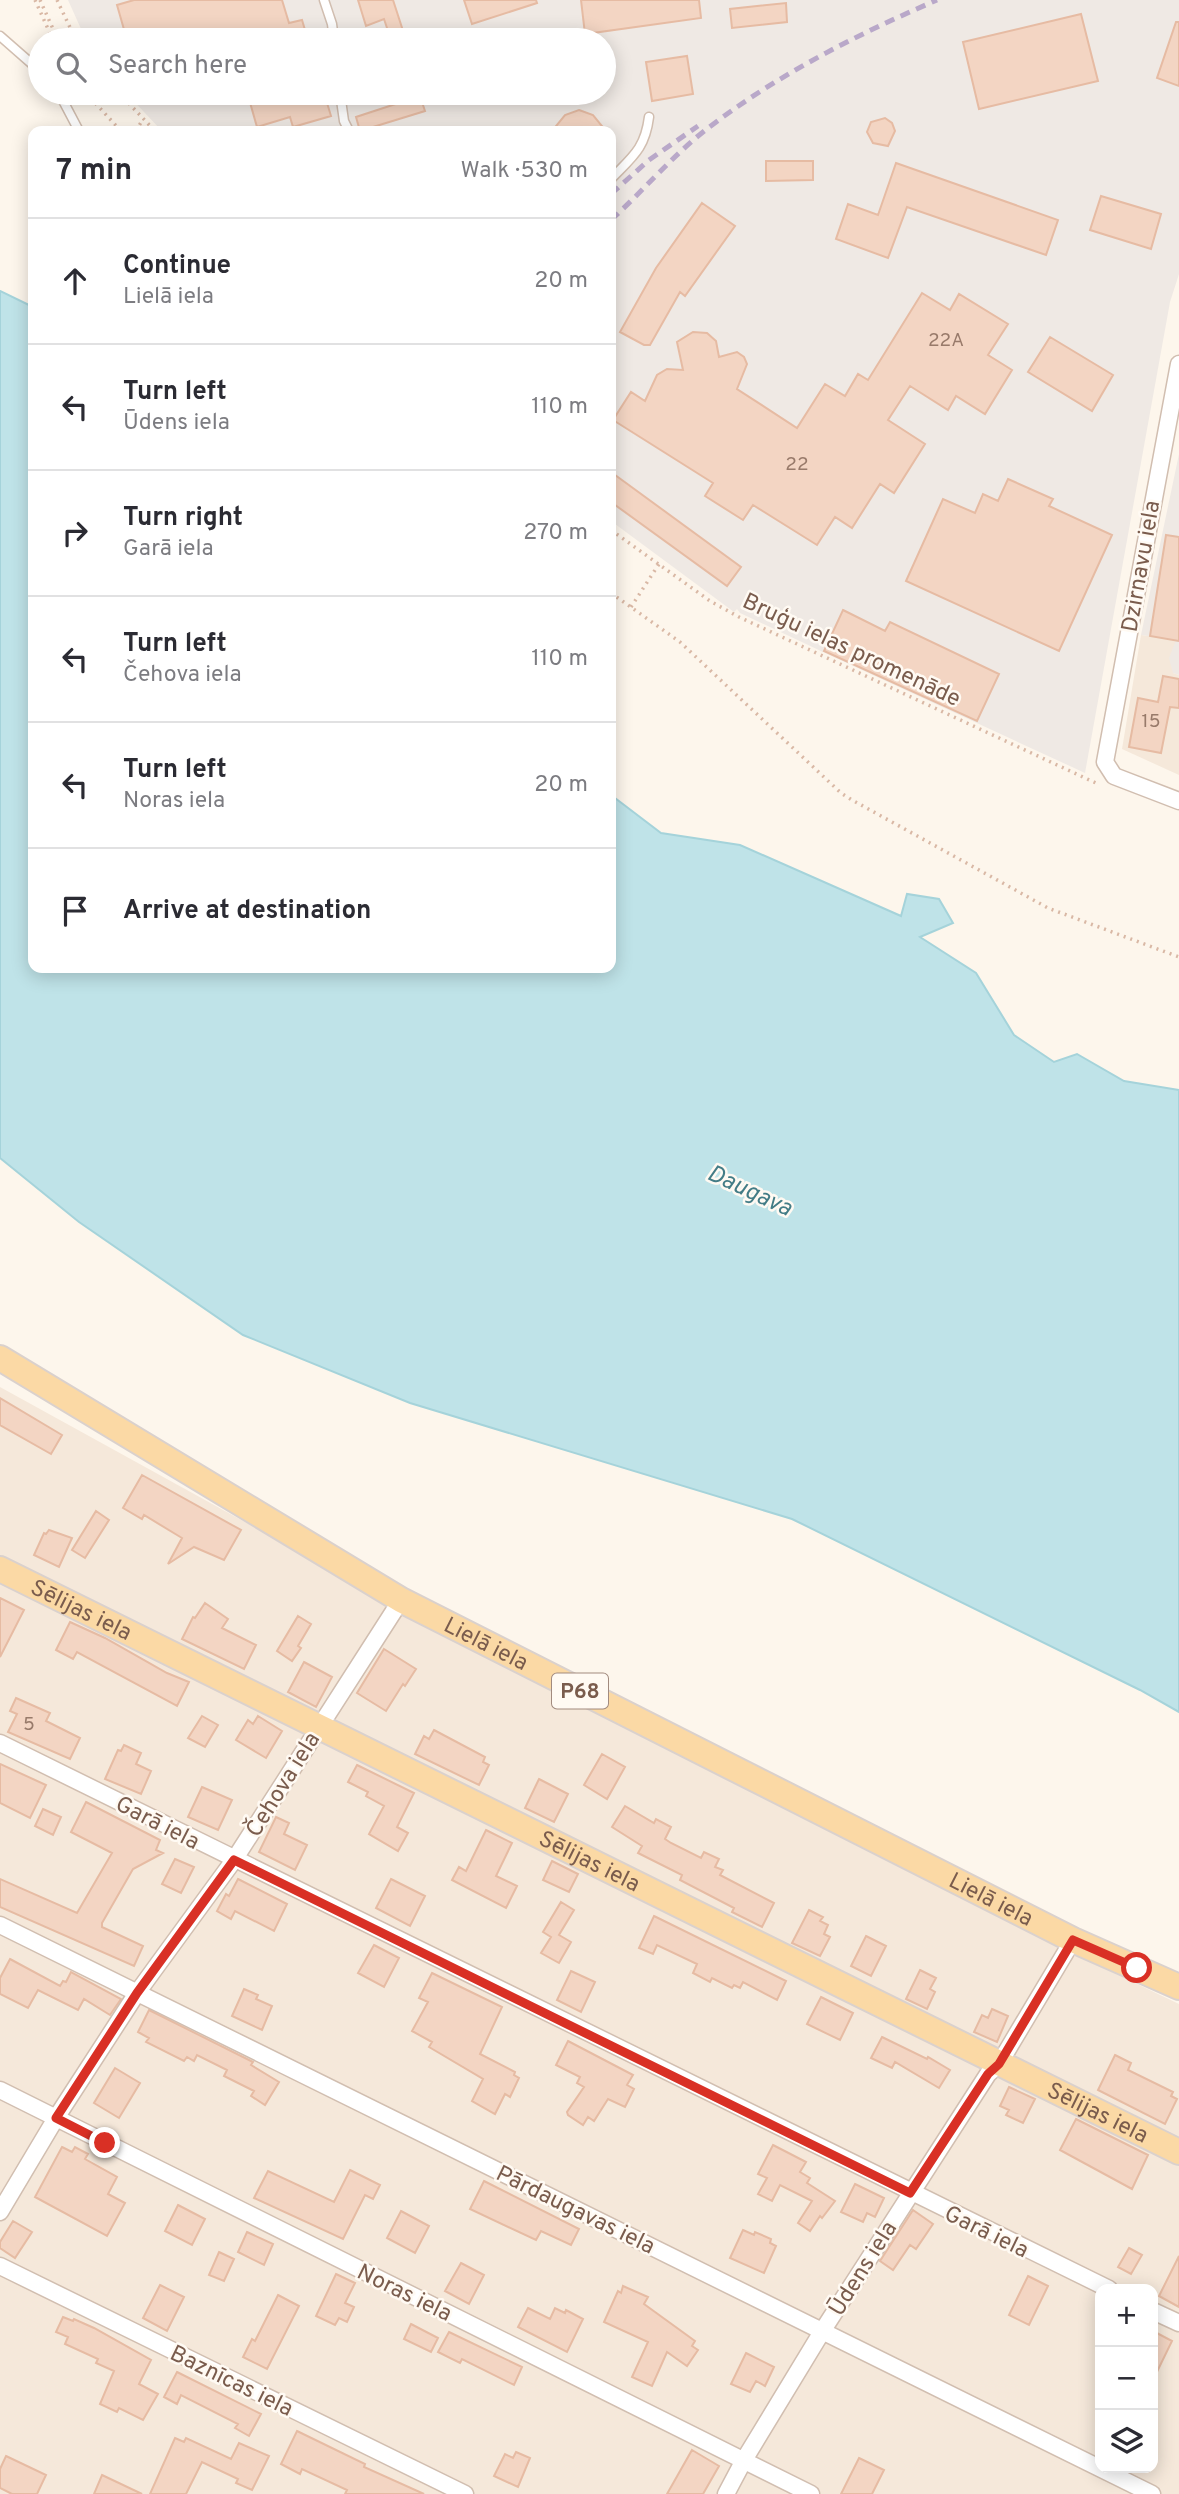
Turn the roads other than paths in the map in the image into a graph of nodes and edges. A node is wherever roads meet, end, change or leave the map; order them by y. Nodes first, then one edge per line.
1 (324, 0) edge
2 (332, 28) edge
3 (0, 36) edge
4 (28, 60) edge
5 (65, 105) edge
6 (342, 105) edge
7 (649, 117) dead end
8 (76, 126) edge
9 (346, 126) edge
10 (616, 174) edge
11 (1179, 364) edge
12 (1179, 802) edge
13 (0, 1357) edge
14 (0, 1569) edge
15 (401, 1600) junction
16 (318, 1728) junction
17 (0, 1743) edge
18 (234, 1860) junction
19 (0, 1925) edge
20 (1073, 1940) junction
21 (1179, 1987) edge
22 (137, 1993) junction
23 (999, 2064) junction
24 (0, 2090) edge
25 (56, 2118) junction
26 (1179, 2152) edge
27 (910, 2193) junction
28 (0, 2212) edge
29 (0, 2266) edge
30 (1099, 2284) edge
31 (1158, 2313) edge
32 (1179, 2323) edge
33 (823, 2330) junction
34 (744, 2460) junction
35 (465, 2494) edge
36 (726, 2494) edge
37 (811, 2494) edge
38 (1152, 2494) edge

1 - 2 lane
3 - 4 lane
5 - 8 lane
6 - 9 lane
7 - 10 lane
11 - 12 street, Dzirnavu iela
13 - 15 main road, Lielā iela / P68
14 - 16 main road, Sēlijas iela
15 - 16 street, Čehova iela
15 - 20 main road, Lielā iela / P68
16 - 18 street, Čehova iela
16 - 23 main road, Sēlijas iela
17 - 18 street, Garā iela
18 - 22 street, Čehova iela
18 - 27 street, Garā iela
19 - 22 street, Pārdaugavas iela
20 - 21 main road, Lielā iela / P68
20 - 23 street, Ūdens iela
22 - 25 street, Čehova iela
22 - 33 street, Pārdaugavas iela
23 - 26 main road, Sēlijas iela
23 - 27 street, Ūdens iela
24 - 25 street, Noras iela
25 - 28 street, Čehova iela
25 - 34 street, Noras iela
27 - 30 street, Garā iela
27 - 33 street, Ūdens iela
29 - 35 street, Baznīcas iela
31 - 32 street
33 - 34 street, Ūdens iela
33 - 38 street, Pārdaugavas iela
34 - 36 street, Ūdens iela
34 - 37 street, Noras iela

